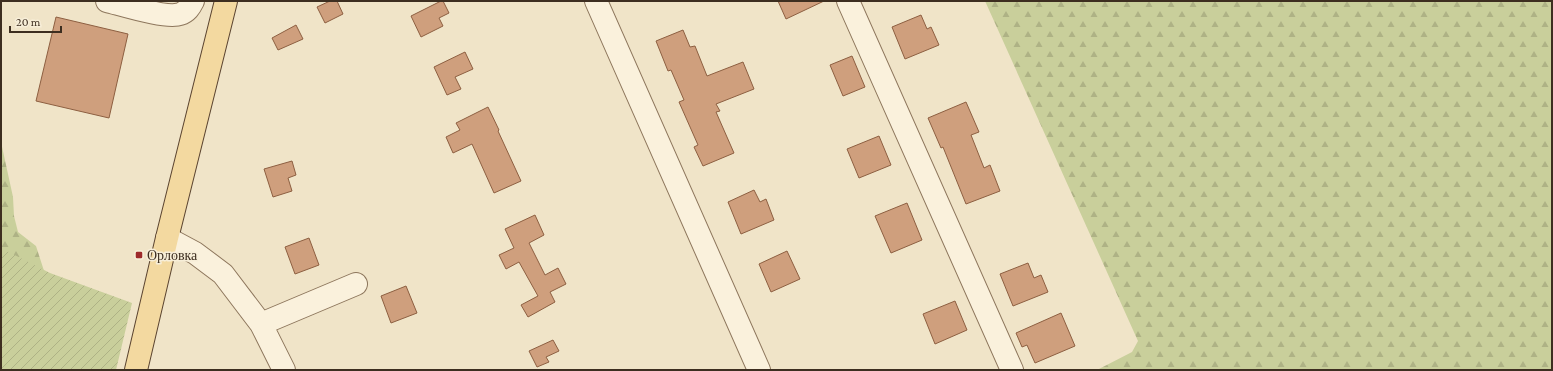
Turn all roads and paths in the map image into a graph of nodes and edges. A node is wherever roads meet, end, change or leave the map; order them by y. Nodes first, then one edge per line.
1 (107, 1) edge
2 (226, 1) edge
3 (596, 1) edge
4 (848, 1) edge
5 (191, 5) edge
6 (167, 238) junction
7 (356, 284) dead end
8 (261, 324) junction
9 (136, 370) edge
10 (284, 370) edge
11 (759, 370) edge
12 (1012, 370) edge

1 - 5 street
2 - 6 main road
3 - 11 street
4 - 12 street
6 - 8 street
6 - 9 main road
7 - 8 street
8 - 10 street

